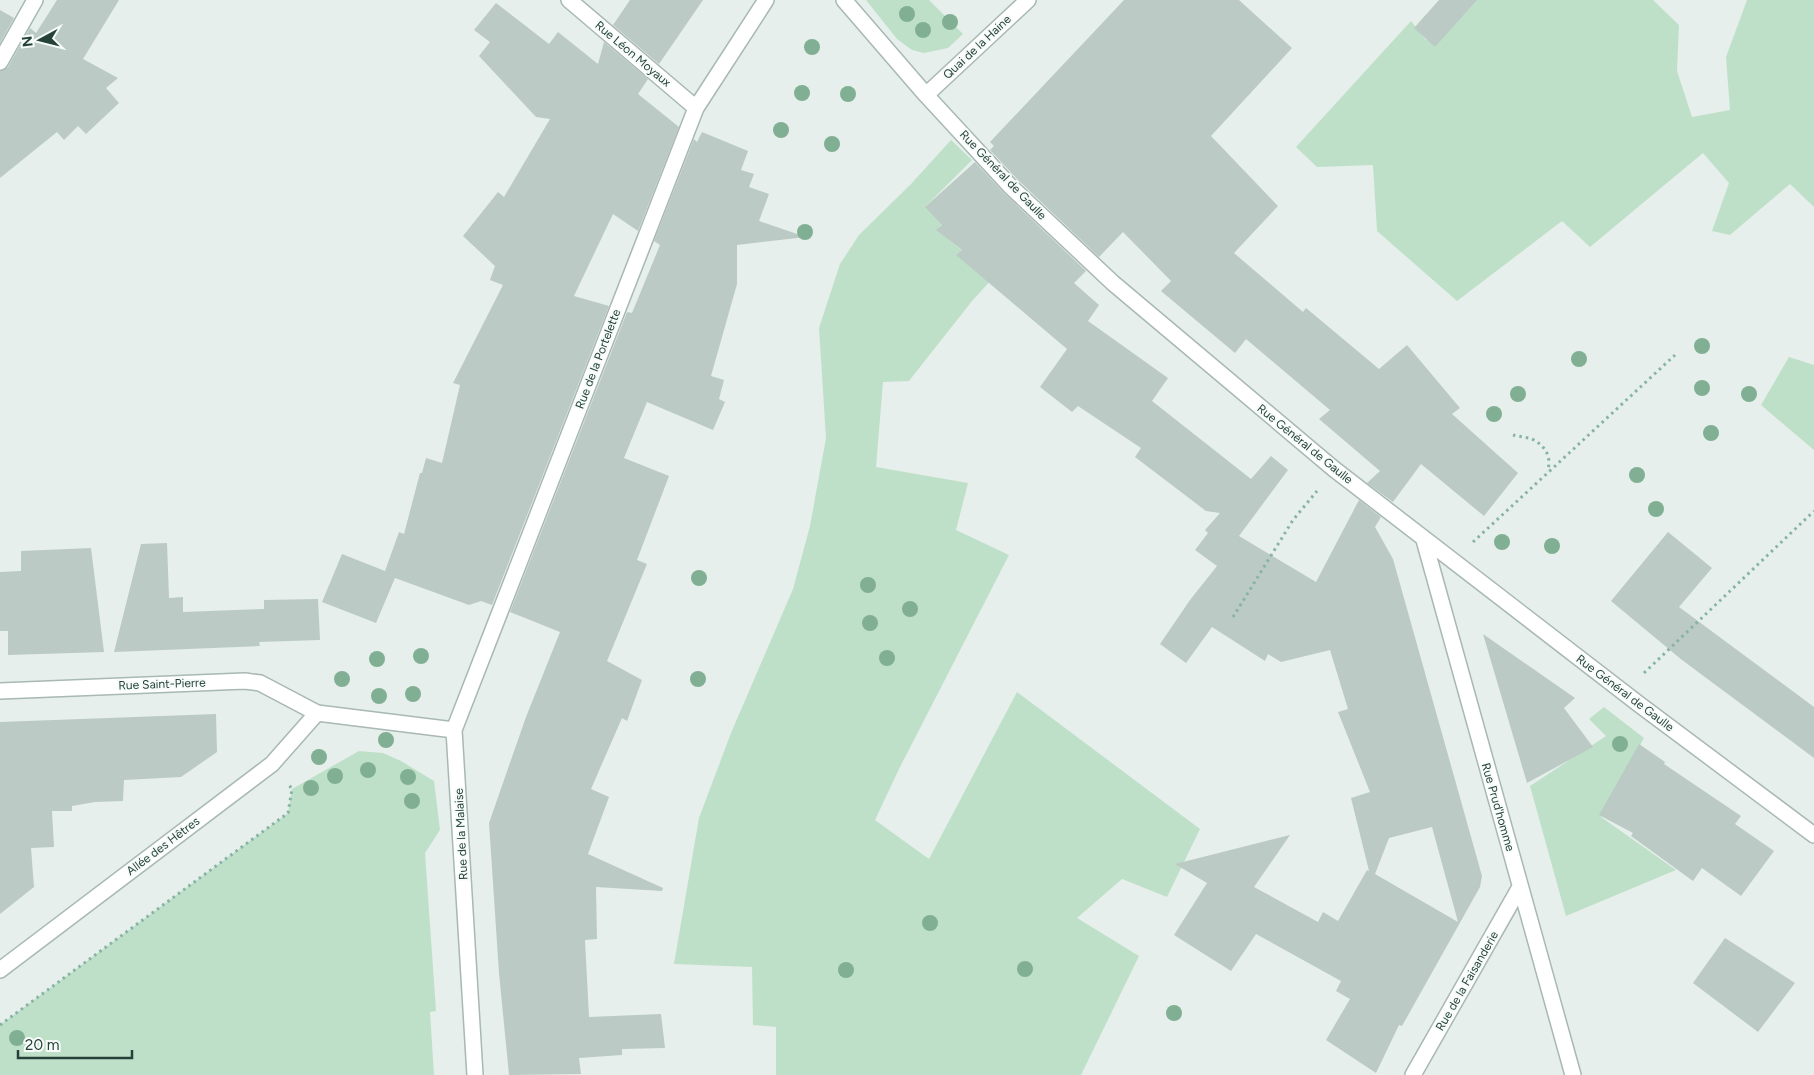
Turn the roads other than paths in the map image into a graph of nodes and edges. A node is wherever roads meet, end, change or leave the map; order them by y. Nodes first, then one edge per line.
1 (35, 0) edge
2 (569, 0) edge
3 (766, 0) edge
4 (844, 0) edge
5 (1028, 0) edge
6 (0, 62) edge
7 (926, 95) junction
8 (696, 108) junction
9 (1424, 540) junction
10 (0, 691) edge
11 (318, 713) junction
12 (454, 730) junction
13 (1814, 835) edge
14 (1520, 887) junction
15 (0, 970) edge
16 (476, 1075) edge
17 (1413, 1075) edge
18 (1574, 1075) edge

1 - 6 street
2 - 8 street, Rue Léon Moyaux
3 - 8 street, Rue de la Portelette
4 - 7 street, Rue Général de Gaulle
5 - 7 street, Quai de la Haine
7 - 9 street, Rue Général de Gaulle
8 - 12 street, Rue de la Portelette
9 - 13 street, Rue Général de Gaulle
9 - 14 street, Rue Prud'homme
10 - 11 street, Rue Saint-Pierre
11 - 12 street
11 - 15 street, Allée des Hêtres
12 - 16 street, Rue de la Malaise
14 - 17 street, Rue de la Faisanderie
14 - 18 street, Rue Prud'homme

